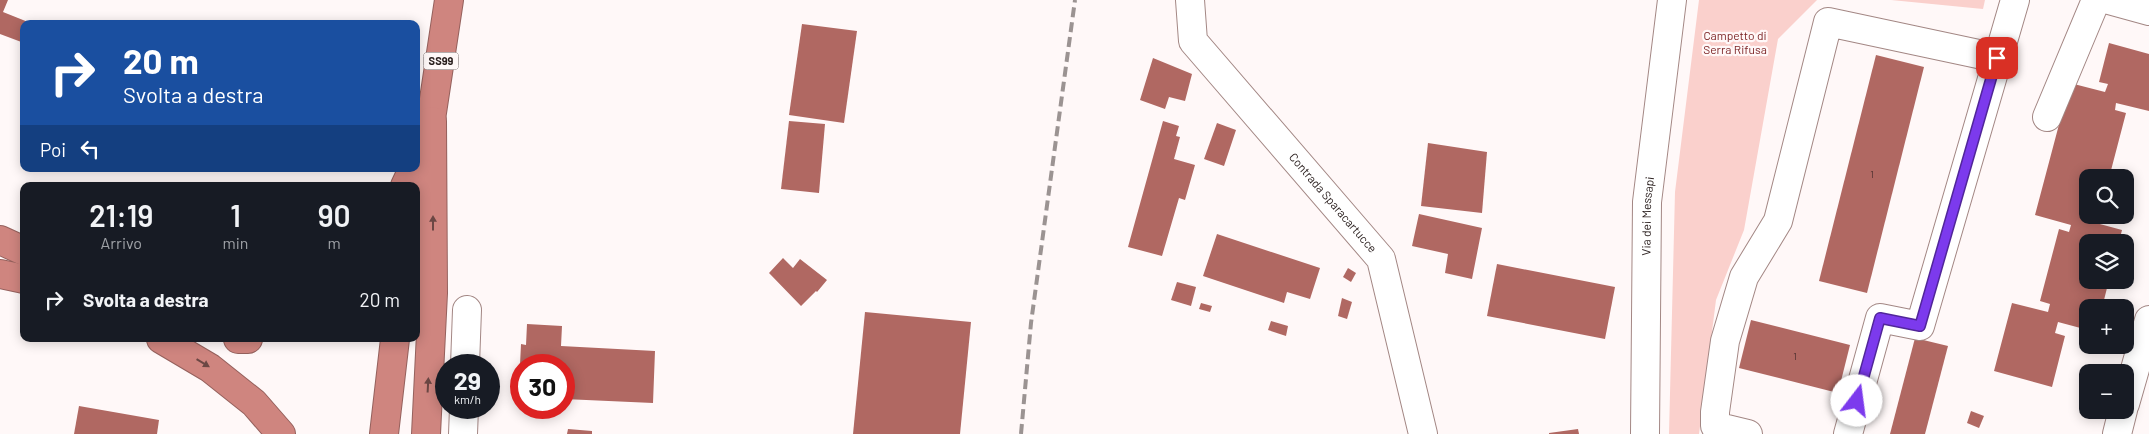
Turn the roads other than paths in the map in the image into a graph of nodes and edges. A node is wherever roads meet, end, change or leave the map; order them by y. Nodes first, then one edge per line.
1 (449, 0) edge
2 (1190, 0) edge
3 (1672, 0) edge
4 (2015, 0) edge
5 (2096, 0) edge
6 (2108, 0) edge
7 (2149, 10) edge
8 (1997, 58) junction
9 (2047, 117) dead end
10 (432, 121) junction
11 (420, 150) edge
12 (420, 182) edge
13 (0, 240) edge
14 (20, 249) edge
15 (0, 274) edge
16 (20, 278) edge
17 (467, 310) dead end
18 (2149, 320) edge
19 (166, 342) edge
20 (395, 342) edge
21 (465, 354) edge
22 (2134, 372) edge
23 (464, 419) edge
24 (2120, 419) edge
25 (281, 434) edge
26 (384, 434) edge
27 (426, 434) edge
28 (463, 434) edge
29 (1423, 434) edge
30 (1644, 434) edge
31 (1748, 434) edge
32 (1848, 434) edge
33 (2116, 434) edge

1 - 10 highway, SS99
2 - 29 street, Contrada Sparacartucce
3 - 30 street, Via dei Messapi
4 - 8 street
5 - 9 street
6 - 7 street
8 - 31 street
8 - 32 street
10 - 11 highway
10 - 12 highway, SS99
27 -> 10 highway, SS99
13 - 14 highway
15 - 16 highway
17 - 21 street
18 - 22 street
19 -> 25 highway
20 - 26 highway
23 - 28 street
24 - 33 street

